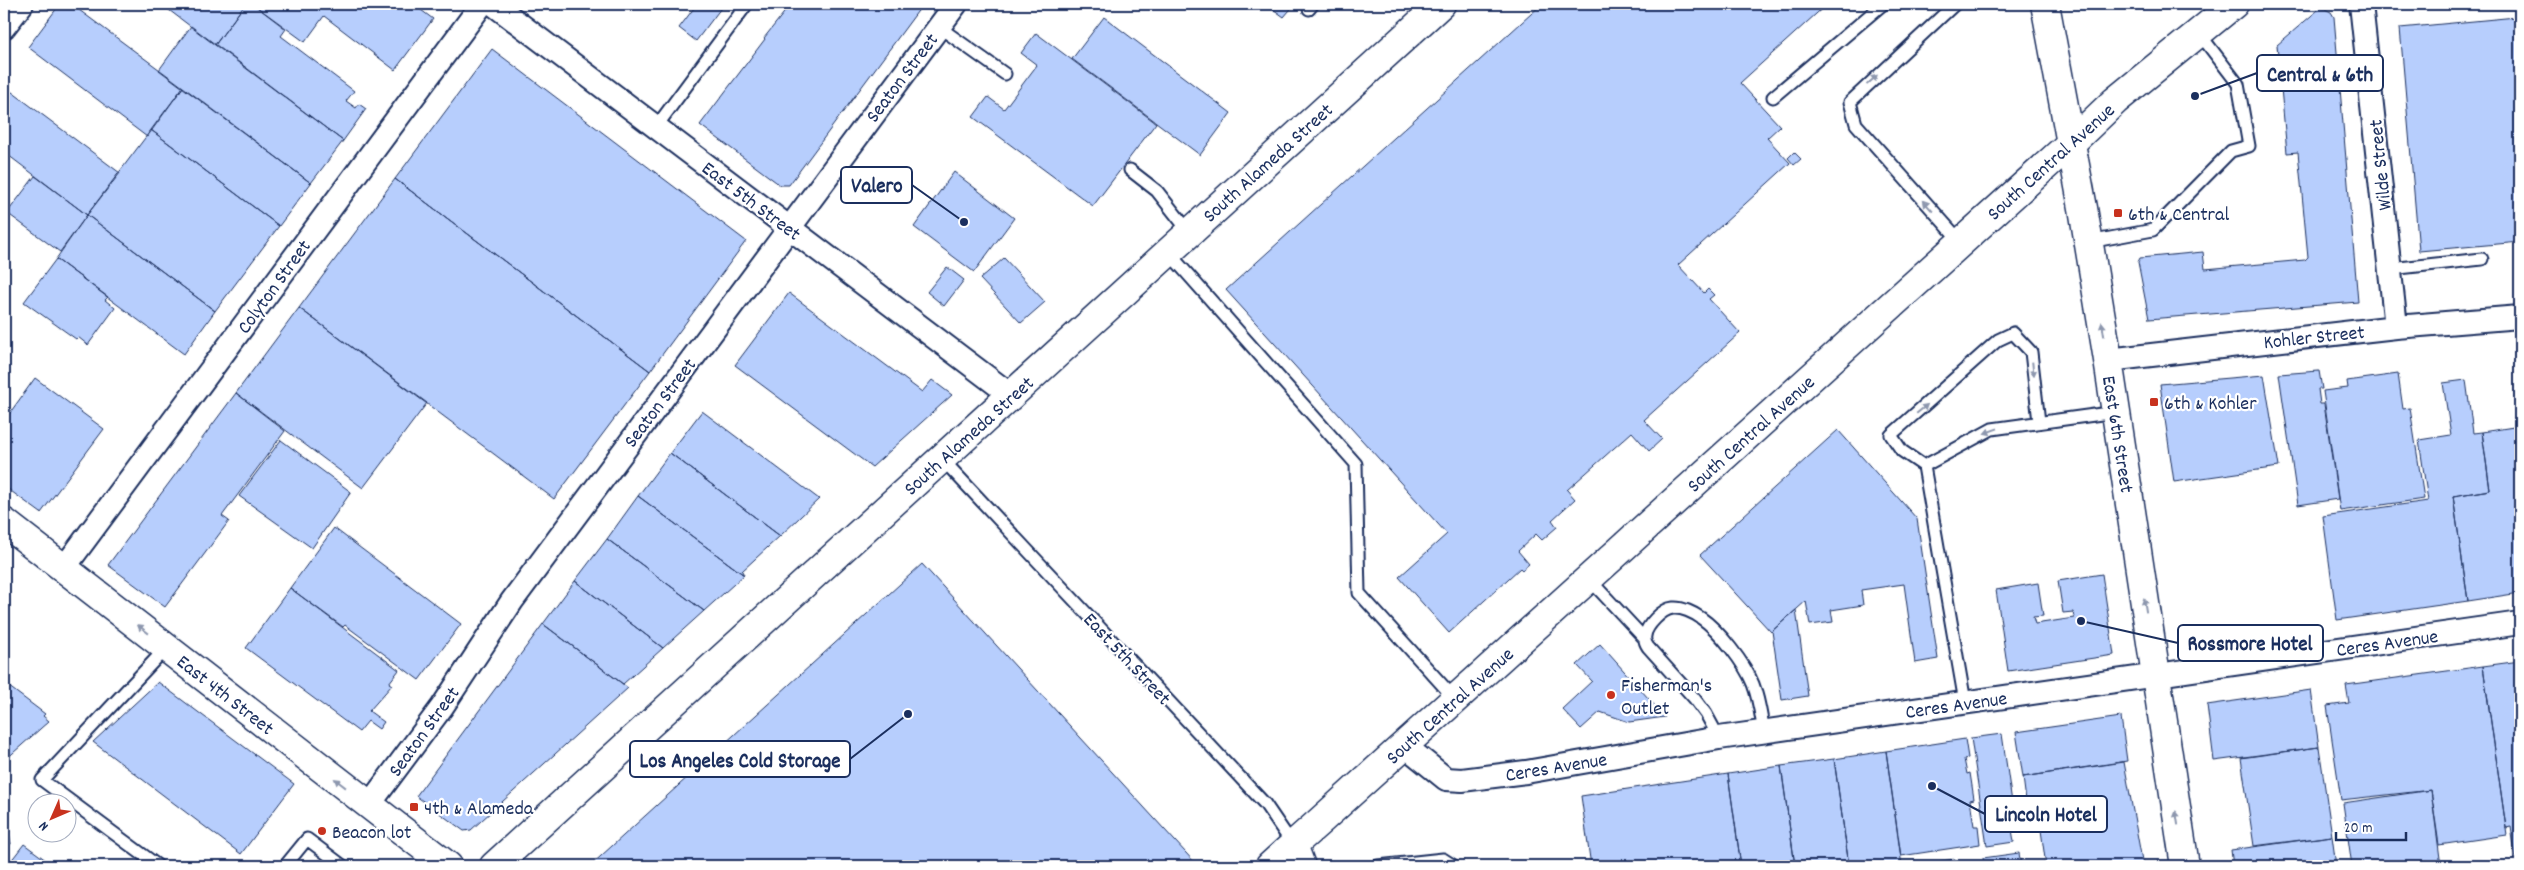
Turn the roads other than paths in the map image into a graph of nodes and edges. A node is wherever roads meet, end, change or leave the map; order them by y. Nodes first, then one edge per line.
1 (22, 4) edge
2 (482, 4) edge
3 (493, 4) edge
4 (747, 4) edge
5 (956, 4) edge
6 (1441, 4) edge
7 (1883, 4) edge
8 (1955, 4) edge
9 (2045, 4) edge
10 (2234, 4) edge
11 (2361, 4) edge
12 (4, 27) edge
13 (938, 27) junction
14 (2199, 33) junction
15 (1005, 74) dead end
16 (1773, 97) dead end
17 (656, 127) junction
18 (2071, 143) junction
19 (1130, 170) dead end
20 (789, 228) junction
21 (1190, 233) junction
22 (1960, 242) junction
23 (2089, 242) junction
24 (1169, 253) junction
25 (2482, 259) dead end
26 (2390, 269) junction
27 (2520, 317) edge
28 (2396, 327) junction
29 (2108, 360) junction
30 (1012, 396) junction
31 (2116, 412) junction
32 (2039, 422) junction
33 (942, 459) junction
34 (1924, 466) junction
35 (4, 522) edge
36 (64, 568) junction
37 (1589, 579) junction
38 (2520, 623) edge
39 (1644, 638) junction
40 (167, 648) junction
41 (2155, 675) junction
42 (1455, 699) junction
43 (1965, 702) junction
44 (1764, 732) junction
45 (1719, 738) junction
46 (1404, 746) junction
47 (369, 805) junction
48 (1297, 856) edge
49 (158, 866) edge
50 (285, 866) edge
51 (343, 866) edge
52 (448, 866) edge
53 (494, 866) edge
54 (1270, 866) edge
55 (1378, 866) edge
56 (1454, 866) edge
57 (2185, 866) edge

1 - 12 street
2 - 36 street, Colyton Street
3 - 17 street, East 5th Street
4 - 17 lane
5 - 13 street, Seaton Street
6 - 21 main road, South Alameda Street
7 - 16 lane
22 -> 8 lane
9 - 18 main road, East 6th Street
10 - 14 main road, South Central Avenue
11 - 26 street, Wilde Street
13 - 15 lane
13 - 20 street, Seaton Street
14 - 18 main road, South Central Avenue
14 - 23 lane
17 - 20 street, East 5th Street
18 - 22 main road, South Central Avenue
18 - 23 main road, East 6th Street
19 - 21 lane
20 - 30 street, East 5th Street
20 - 47 street, Seaton Street
21 - 24 main road, South Alameda Street
22 - 37 main road, South Central Avenue
29 -> 23 main road, East 6th Street
24 - 30 main road, South Alameda Street
24 - 42 lane
25 - 26 lane
26 - 28 street, Wilde Street
27 - 28 street, Kohler Street
28 - 29 street, Kohler Street
29 - 31 main road, East 6th Street
30 - 33 main road, South Alameda Street
31 - 32 lane
41 -> 31 main road, East 6th Street
32 -> 34 lane
34 -> 32 lane
33 - 48 lane, East 5th Street
33 - 53 main road, South Alameda Street
34 - 43 lane
35 - 36 main road, East 4th Street
40 -> 36 main road, East 4th Street
37 - 39 lane
37 - 42 main road, South Central Avenue
38 - 41 street, Ceres Avenue
39 - 44 lane
39 - 45 lane
47 -> 40 main road, East 4th Street
40 - 49 lane
41 - 43 street, Ceres Avenue
57 -> 41 main road, East 6th Street
42 - 46 main road, South Central Avenue
43 - 44 street, Ceres Avenue
44 - 45 street, Ceres Avenue
45 - 46 street, Ceres Avenue
46 - 48 main road, South Central Avenue
47 - 52 main road, East 4th Street
48 - 54 main road, South Central Avenue
50 - 51 lane
55 - 56 lane

